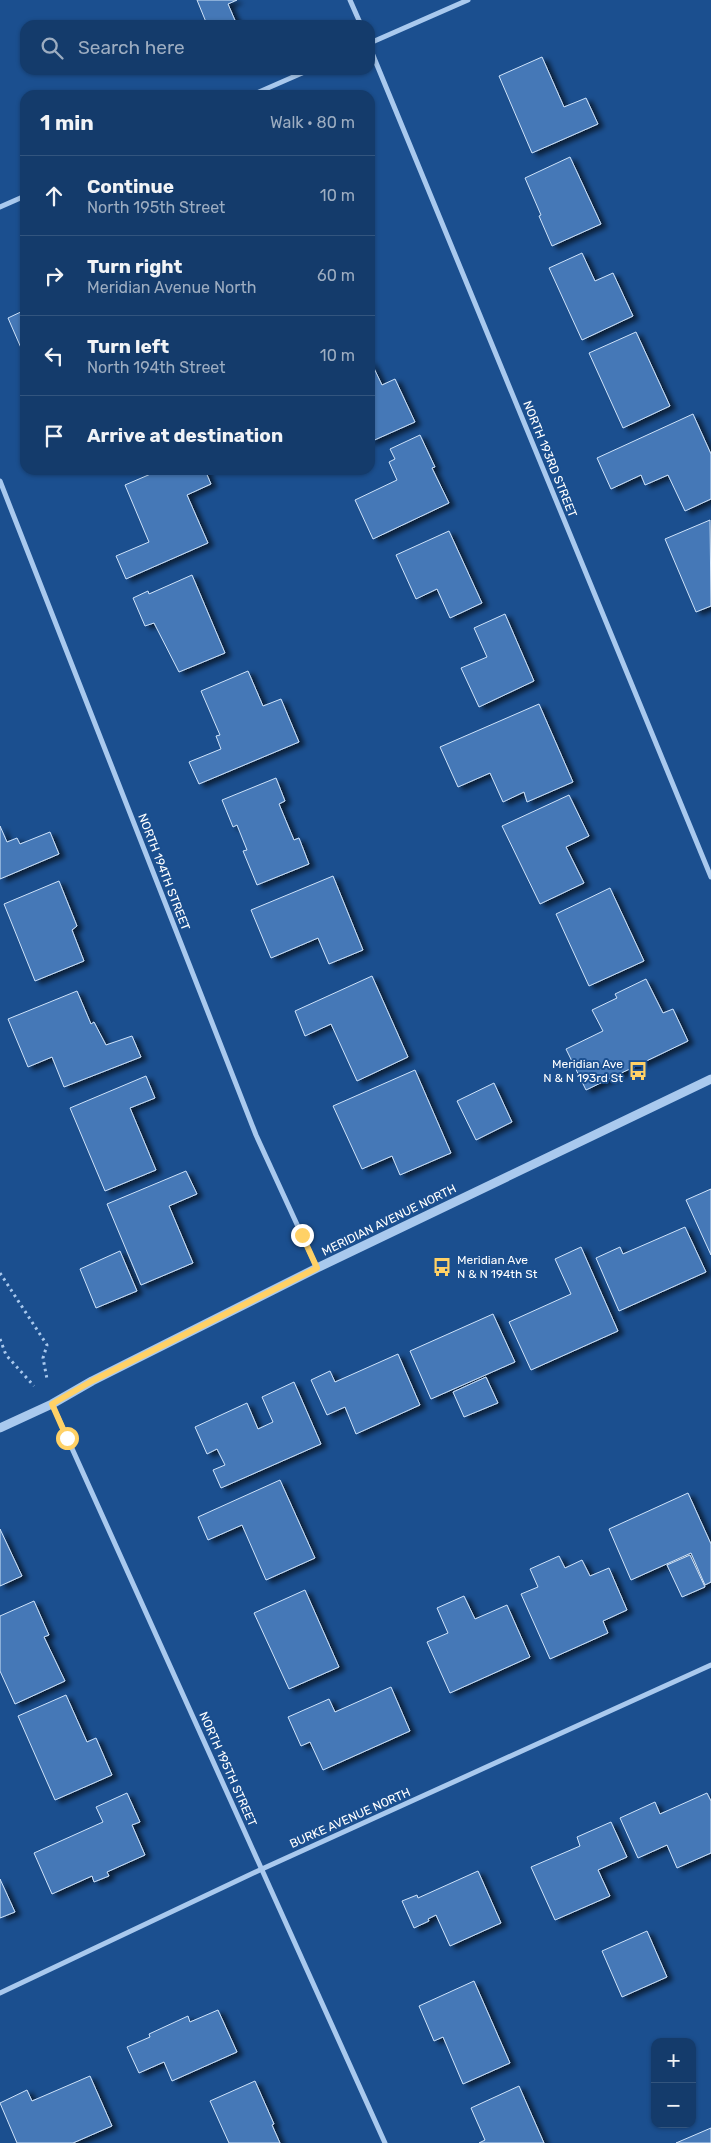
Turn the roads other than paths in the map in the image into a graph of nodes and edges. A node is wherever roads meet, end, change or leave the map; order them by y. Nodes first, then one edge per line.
1 (350, 0) edge
2 (468, 0) edge
3 (359, 20) edge
4 (375, 41) edge
5 (375, 60) edge
6 (298, 75) edge
7 (263, 90) edge
8 (20, 198) edge
9 (0, 207) edge
10 (0, 480) edge
11 (711, 877) edge
12 (711, 1079) edge
13 (317, 1268) junction
14 (52, 1404) junction
15 (0, 1428) edge
16 (711, 1665) edge
17 (262, 1869) junction
18 (0, 1994) edge
19 (385, 2143) edge

1 - 3 street
2 - 4 street
5 - 11 street, NORTH 193RD STREET
6 - 7 street
8 - 9 street
10 - 13 street, NORTH 194TH STREET
12 - 13 street, MERIDIAN AVENUE NORTH
13 - 14 street, MERIDIAN AVENUE NORTH
14 - 15 street, MERIDIAN AVENUE NORTH
14 - 17 street, NORTH 195TH STREET
16 - 17 street, BURKE AVENUE NORTH
17 - 18 street, BURKE AVENUE NORTH
17 - 19 street, NORTH 195TH STREET

